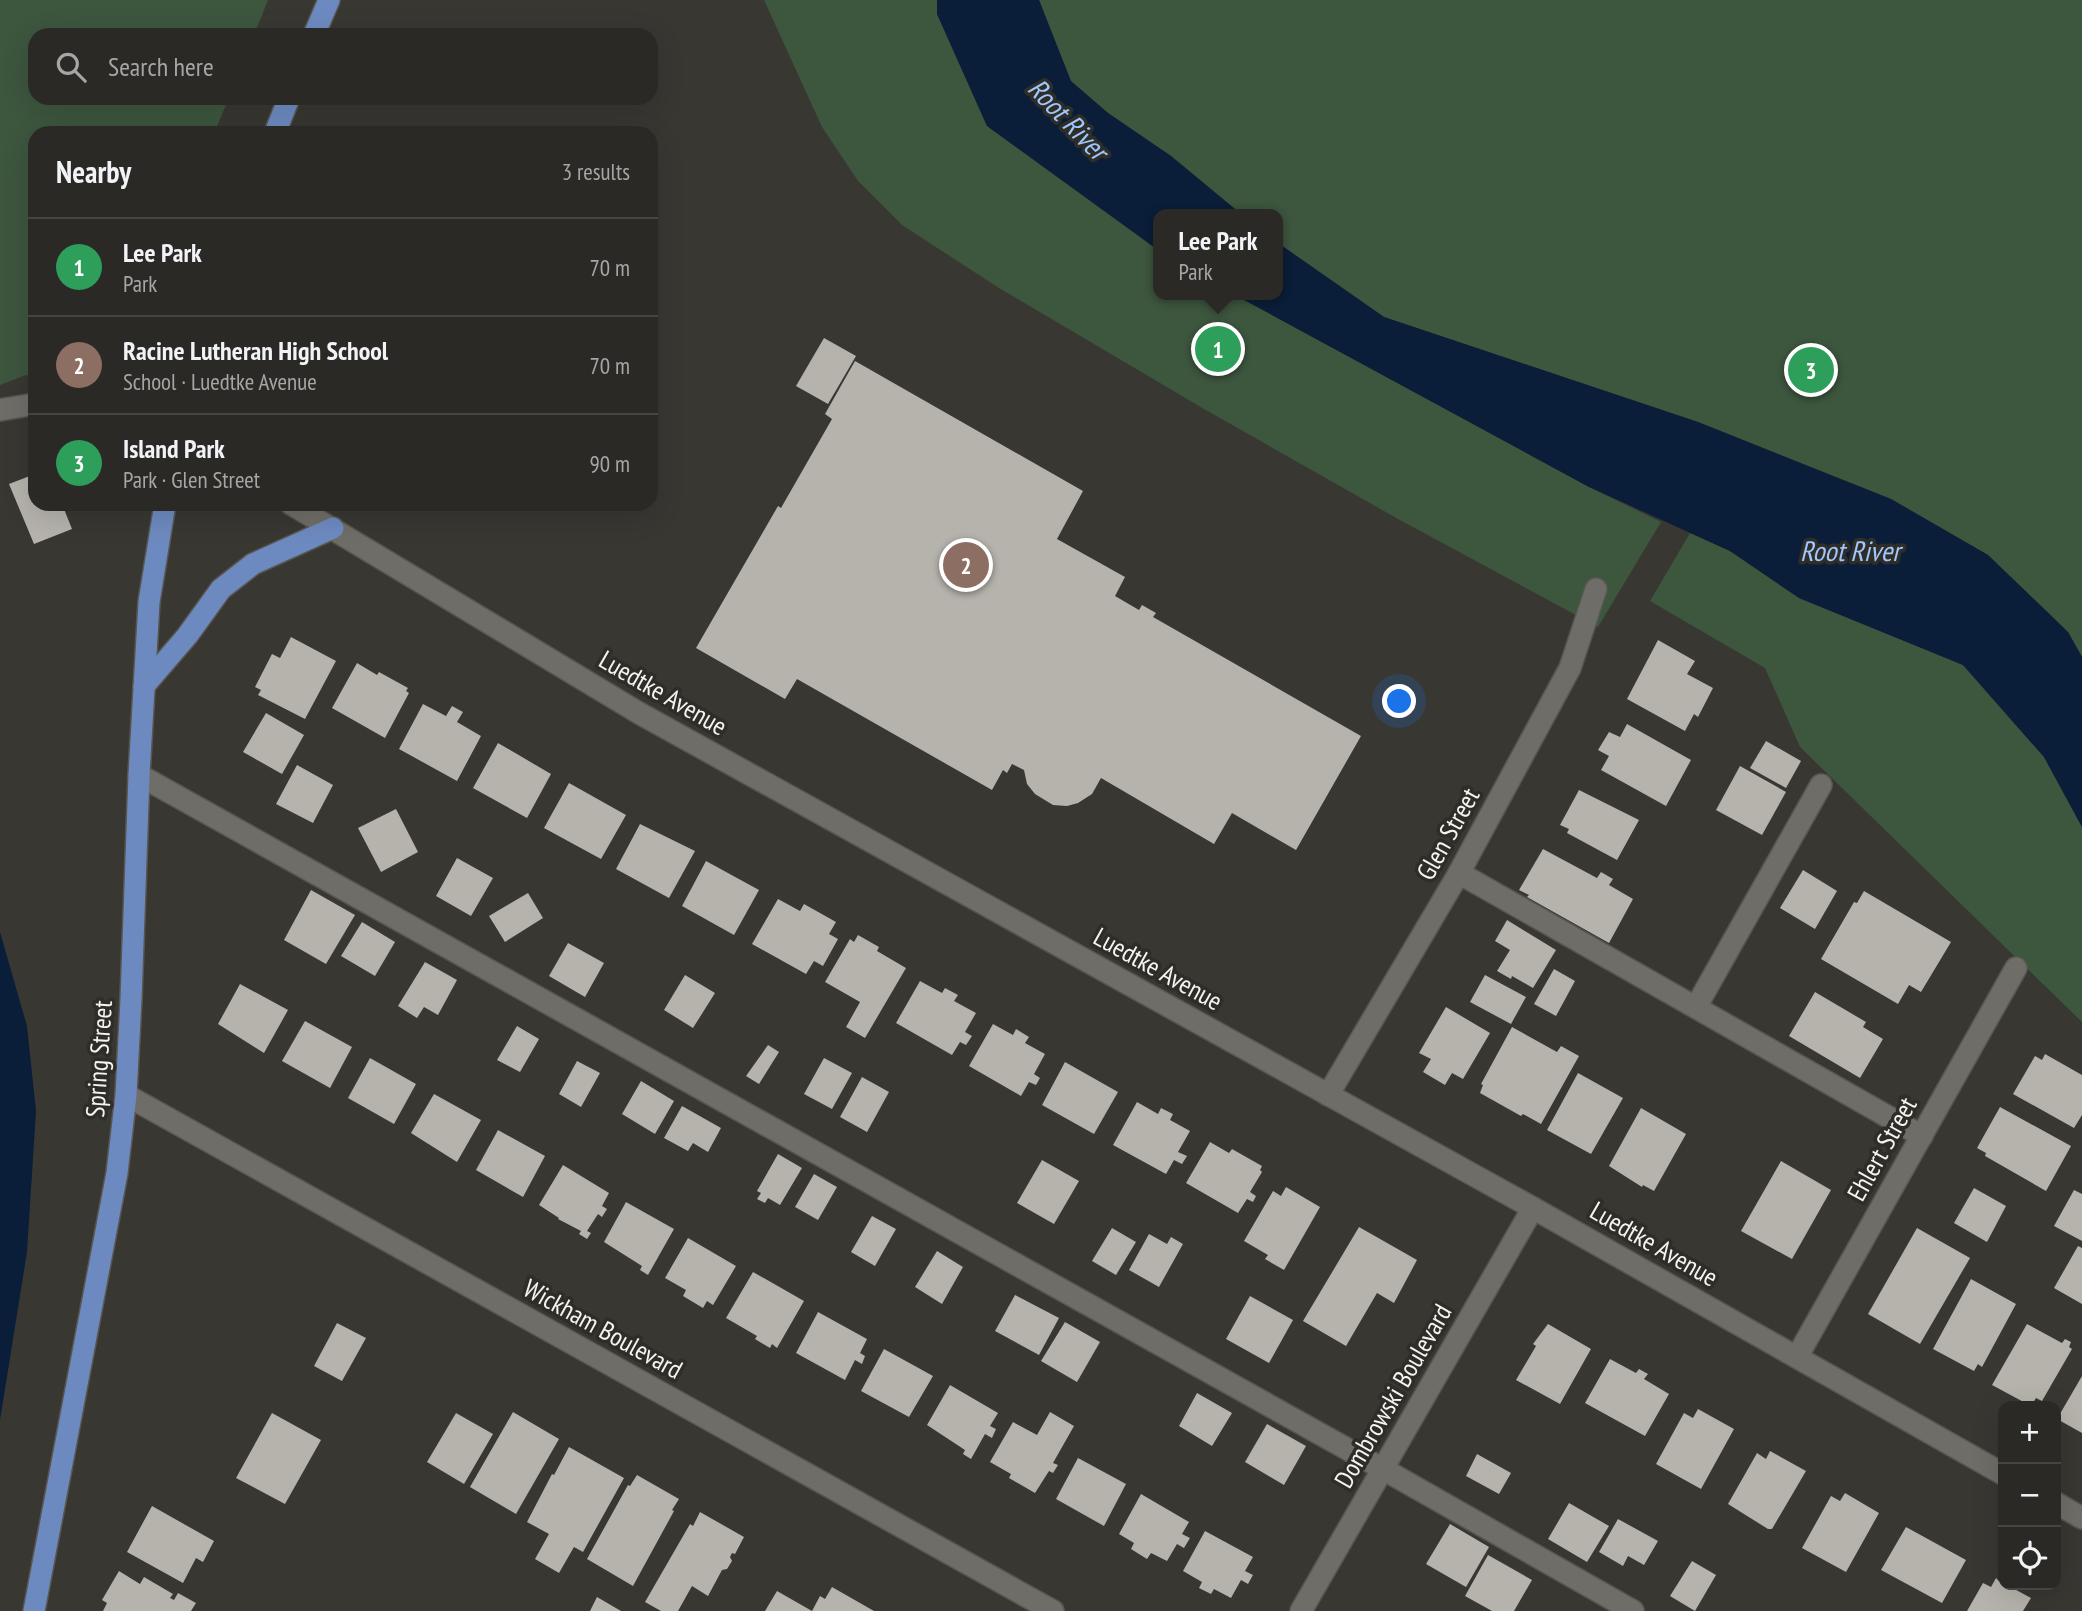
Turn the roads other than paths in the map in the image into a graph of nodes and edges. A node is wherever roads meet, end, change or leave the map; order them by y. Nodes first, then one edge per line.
1 (329, 0) edge
2 (317, 28) edge
3 (286, 105) edge
4 (278, 126) edge
5 (28, 405) edge
6 (0, 410) edge
7 (163, 511) edge
8 (303, 511) edge
9 (333, 528) junction
10 (1596, 589) dead end
11 (144, 686) junction
12 (139, 775) junction
13 (1821, 785) dead end
14 (1460, 873) junction
15 (2016, 968) dead end
16 (1696, 1007) junction
17 (126, 1096) junction
18 (1328, 1096) junction
19 (1922, 1136) junction
20 (1533, 1208) junction
21 (1797, 1357) junction
22 (1383, 1469) junction
23 (1998, 1471) edge
24 (2061, 1506) edge
25 (2082, 1518) edge
26 (34, 1611) edge
27 (1053, 1611) edge
28 (1301, 1611) edge
29 (1633, 1611) edge

1 - 2 main road
3 - 4 main road
5 - 6 street
7 - 11 main road, Spring Street
8 - 9 street, Luedtke Avenue
9 - 11 main road
9 - 18 street, Luedtke Avenue
10 - 14 street, Glen Street
11 - 12 main road, Spring Street
12 - 17 main road, Spring Street
12 - 22 street
13 - 16 street
14 - 16 street
14 - 18 street, Glen Street
15 - 19 street, Ehlert Street
16 - 19 street
17 - 26 main road, Spring Street
17 - 27 street, Wickham Boulevard
18 - 20 street, Luedtke Avenue
19 - 21 street, Ehlert Street
20 - 21 street, Luedtke Avenue
20 - 22 street, Dombrowski Boulevard
21 - 23 street, Luedtke Avenue
22 - 28 street, Dombrowski Boulevard
22 - 29 street
24 - 25 street

